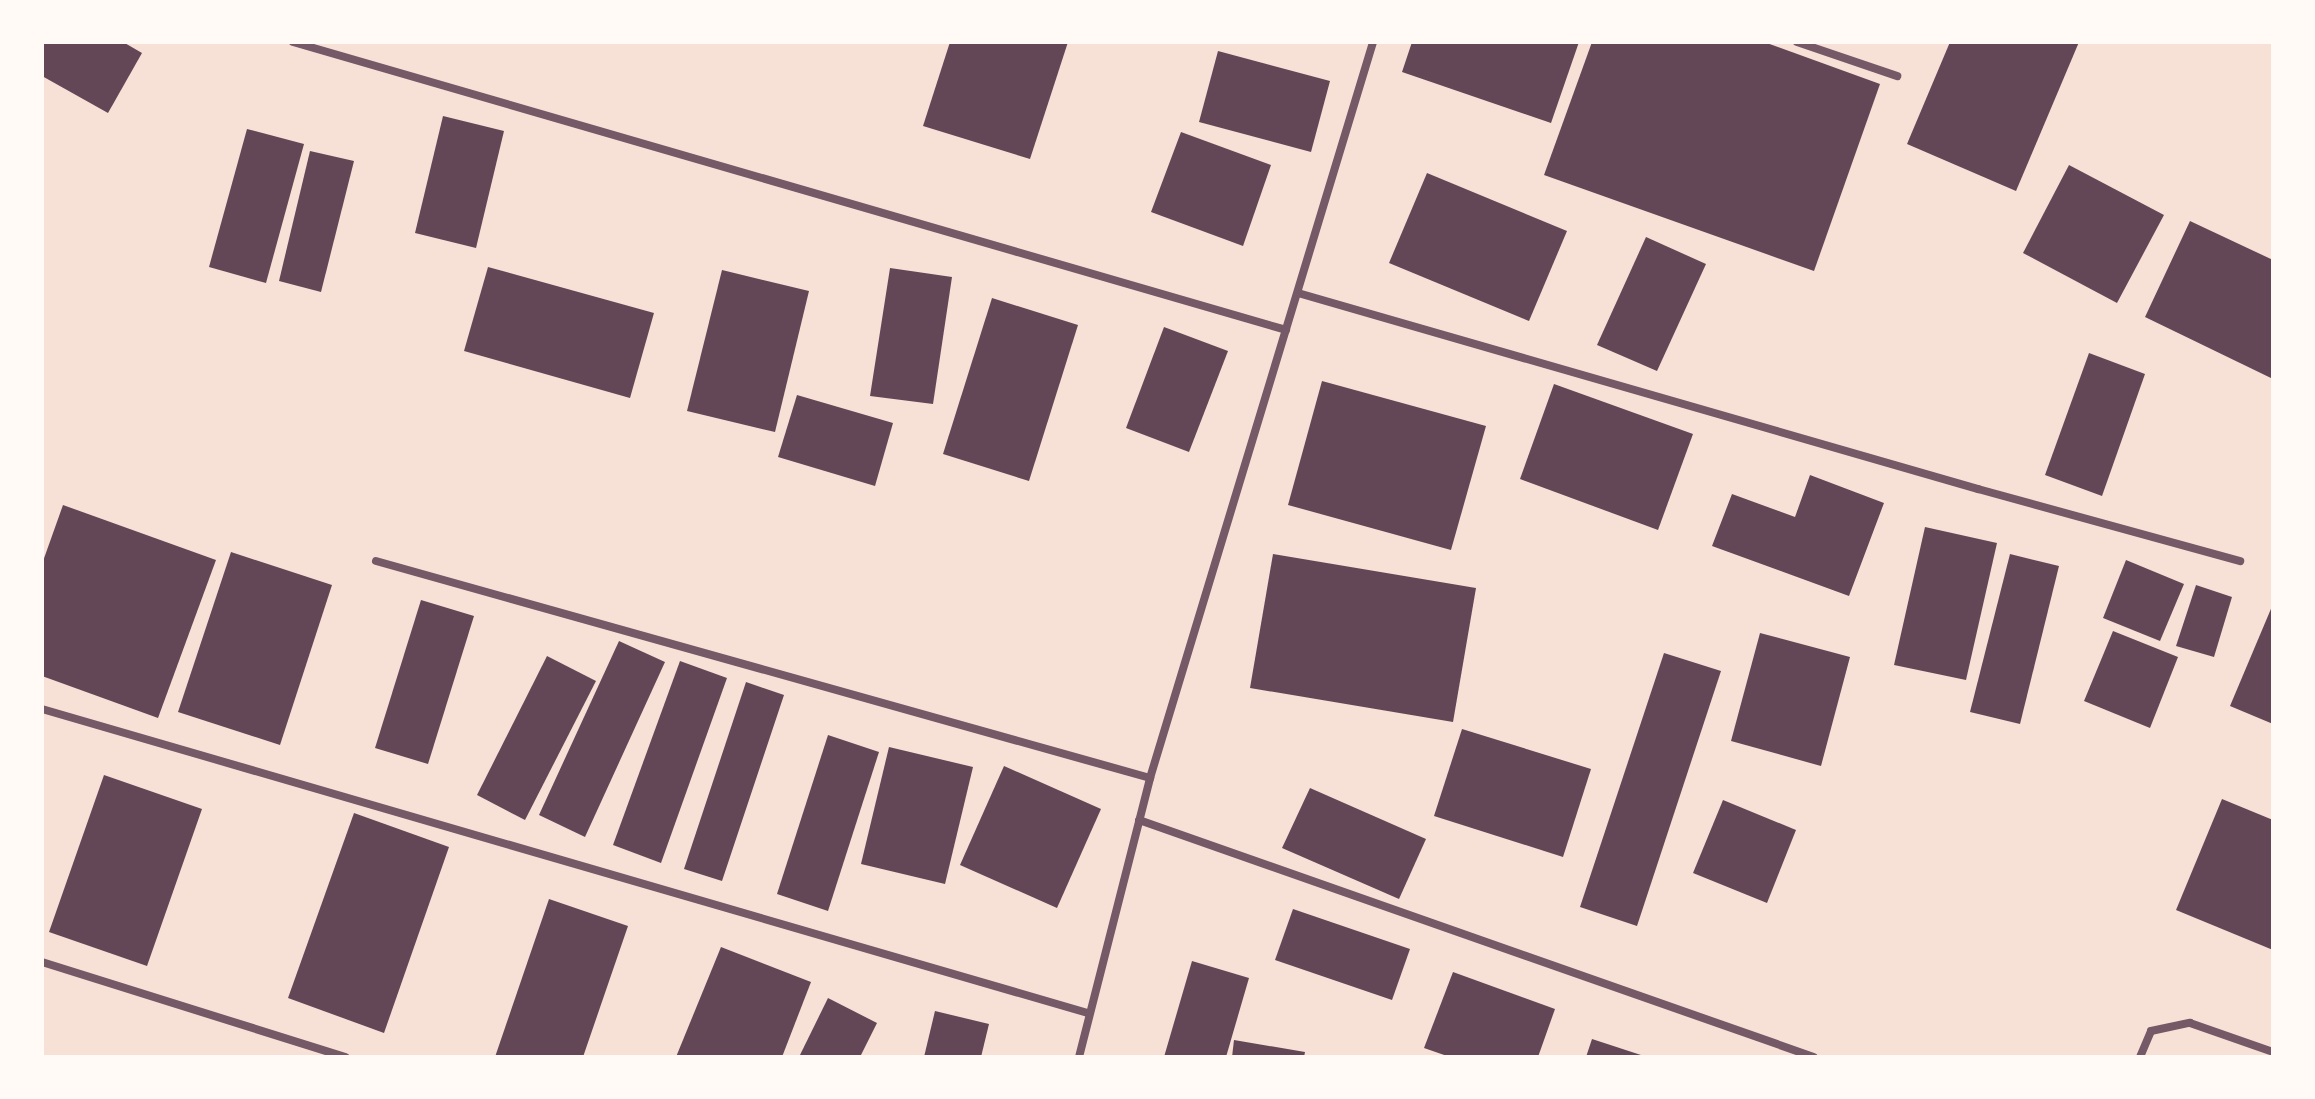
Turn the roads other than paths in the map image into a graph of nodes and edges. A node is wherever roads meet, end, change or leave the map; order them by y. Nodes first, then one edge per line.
1 (293, 42) edge
2 (1373, 42) edge
3 (1797, 42) edge
4 (1897, 76) dead end
5 (1298, 293) junction
6 (1286, 330) junction
7 (376, 561) dead end
8 (2240, 561) dead end
9 (42, 709) edge
10 (1150, 778) junction
11 (1139, 820) junction
12 (42, 962) edge
13 (1088, 1013) junction
14 (2273, 1052) edge
15 (345, 1057) edge
16 (1079, 1057) edge
17 (1814, 1057) edge
18 (2140, 1057) edge

1 - 6 street
2 - 5 street
3 - 4 street
5 - 6 street
5 - 8 street
6 - 10 street
7 - 10 street
9 - 13 street
10 - 11 street
11 - 13 street
11 - 17 street
12 - 15 street
13 - 16 street
14 - 18 street

